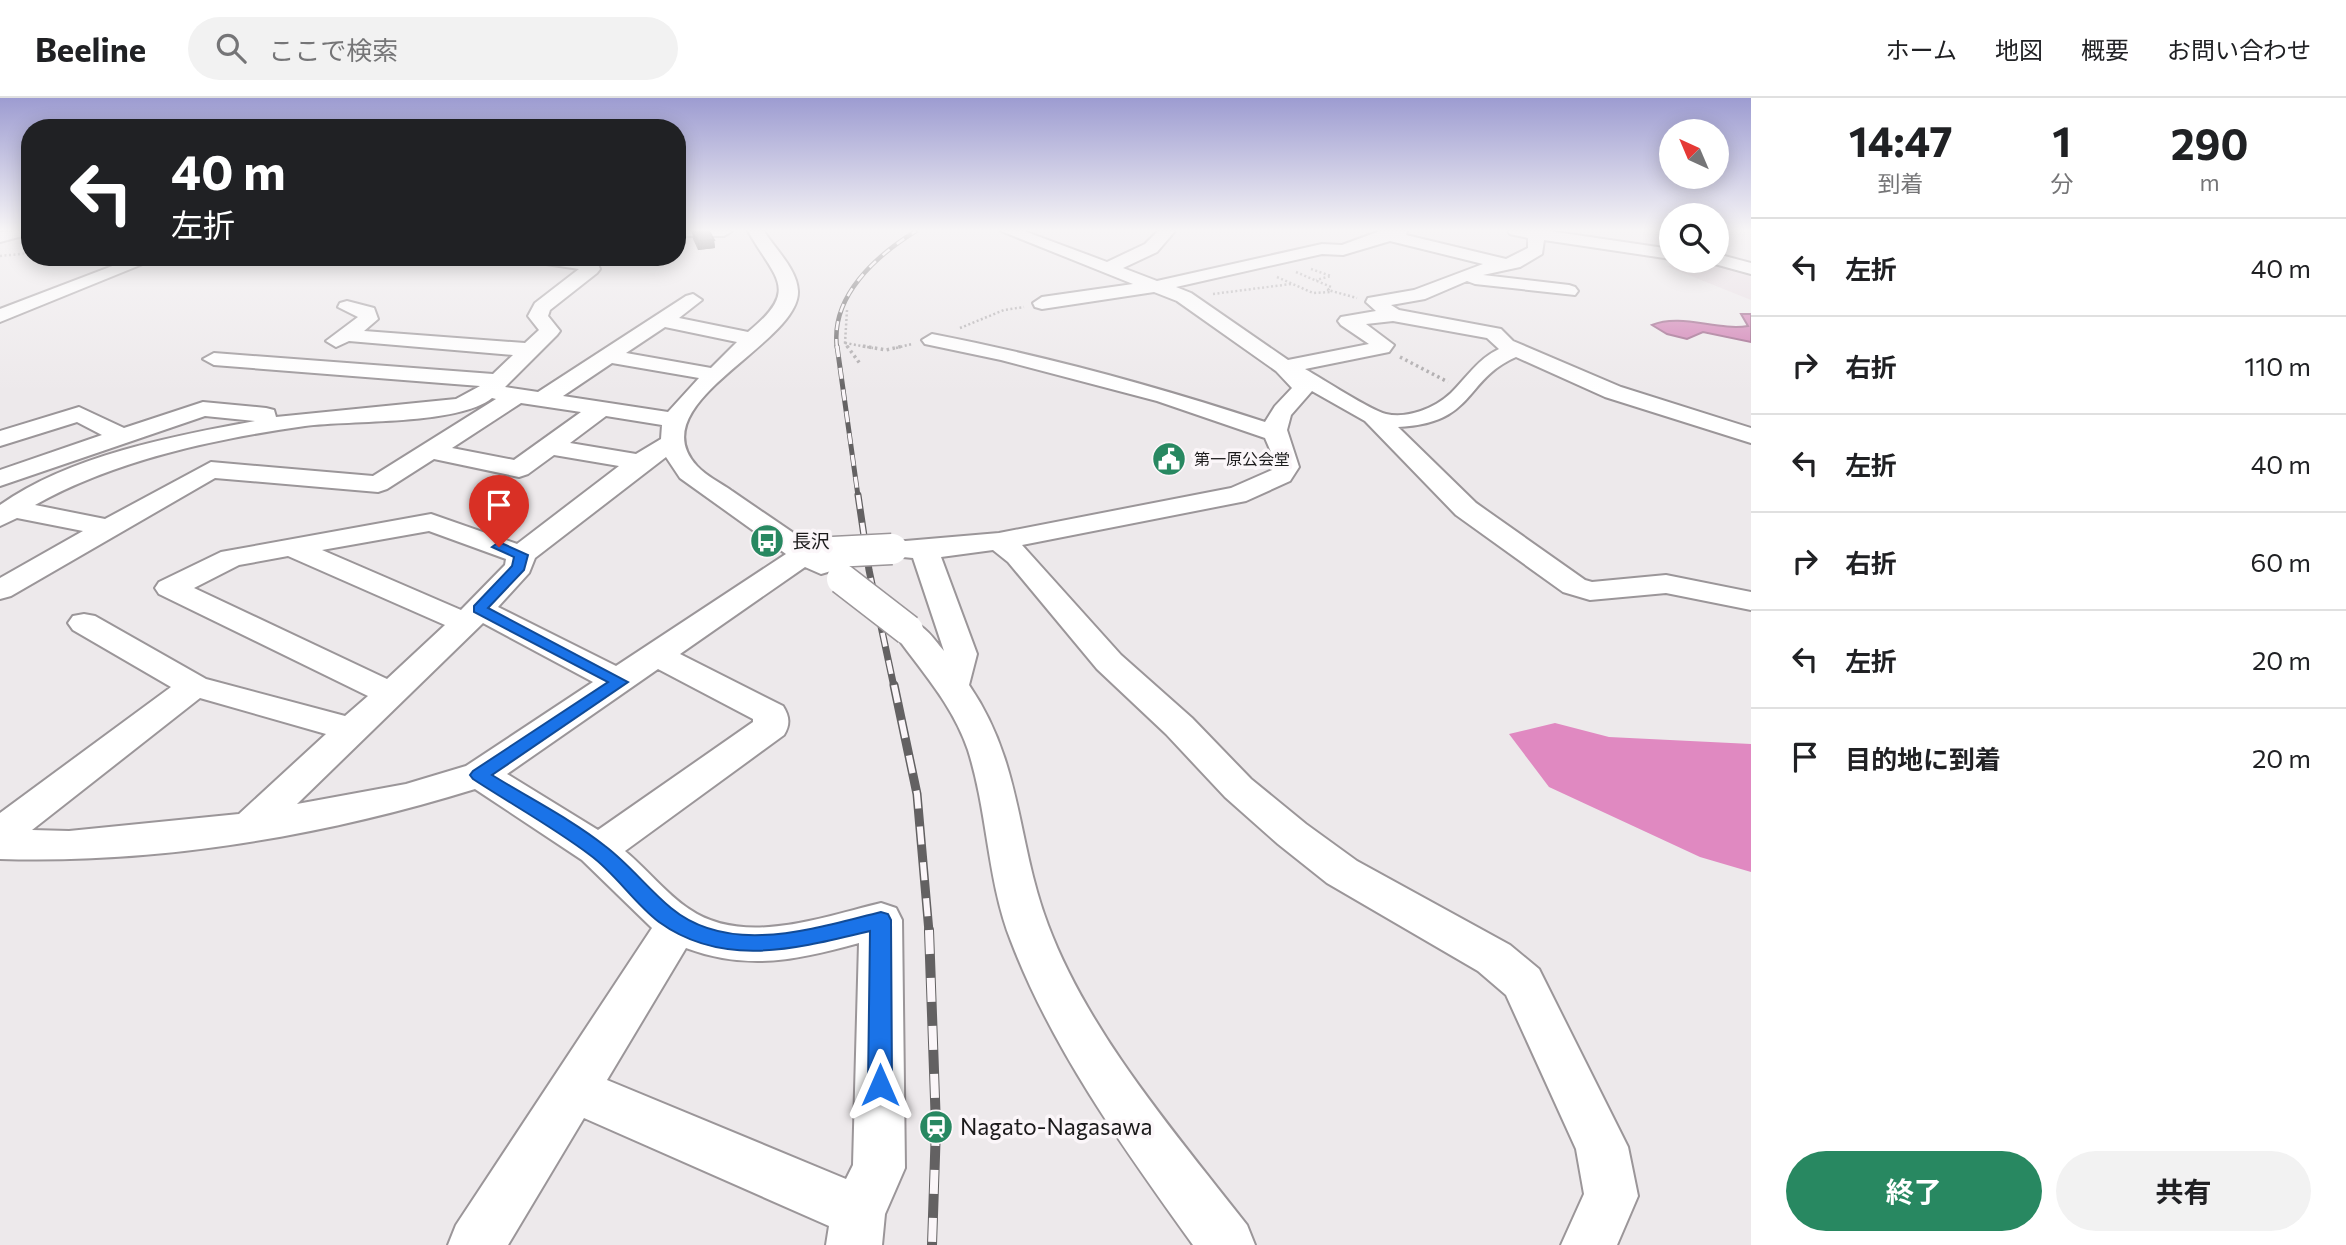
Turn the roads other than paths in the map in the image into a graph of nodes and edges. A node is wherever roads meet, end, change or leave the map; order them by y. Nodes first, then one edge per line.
1 (81, 285) edge
2 (571, 285) edge
3 (785, 285) edge
4 (1154, 285) edge
5 (1168, 285) edge
6 (1447, 285) edge
7 (1516, 285) edge
8 (1158, 286) junction
9 (1569, 291) dead end
10 (694, 300) dead end
11 (1042, 303) dead end
12 (346, 307) dead end
13 (1393, 315) junction
14 (0, 316) edge
15 (665, 321) junction
16 (344, 335) junction
17 (752, 339) junction
18 (932, 340) dead end
19 (1517, 349) junction
20 (529, 350) junction
21 (607, 356) junction
22 (214, 359) dead end
23 (298, 364) junction
24 (1284, 367) junction
25 (1485, 367) junction
26 (716, 375) junction
27 (1591, 382) junction
28 (512, 392) junction
29 (601, 409) junction
30 (1378, 421) junction
31 (673, 432) junction
32 (1276, 434) junction
33 (1751, 436) edge
34 (0, 439) edge
35 (125, 447) junction
36 (551, 447) junction
37 (431, 451) junction
38 (640, 462) junction
39 (211, 470) junction
40 (0, 478) edge
41 (7, 514) edge
42 (108, 528) junction
43 (999, 541) junction
44 (290, 547) junction
45 (924, 550) junction
46 (521, 555) junction
47 (827, 562) junction
48 (0, 590) edge
49 (1751, 601) edge
50 (473, 616) junction
51 (84, 623) dead end
52 (659, 656) junction
53 (620, 682) junction
54 (954, 684) junction
55 (194, 685) junction
56 (391, 694) junction
57 (352, 730) junction
58 (479, 775) junction
59 (249, 827) junction
60 (0, 834) edge
61 (0, 844) edge
62 (598, 850) junction
63 (677, 925) junction
64 (575, 1090) junction
65 (856, 1228) edge
66 (476, 1245) edge
67 (1227, 1245) edge
68 (1589, 1245) edge

1 - 14 street
2 - 20 street
3 - 17 street
4 - 8 street
5 - 8 street
6 - 13 street
7 - 9 street
8 - 11 street
8 - 24 street
10 - 15 street
12 - 16 street
13 - 19 street
13 - 24 street
15 - 17 street
15 - 21 street
16 - 20 street
16 - 23 street
17 - 26 street
18 - 32 street
19 - 25 street
19 - 27 street
20 - 28 street
21 - 26 street
21 - 28 street
22 - 23 street
23 - 28 street
24 - 30 street
24 - 32 street
25 - 27 street
25 - 30 street
26 - 31 street
27 - 33 street
28 - 29 street
28 - 35 street
28 - 37 street
29 - 31 street
29 - 36 street
30 - 49 street
31 - 38 street
31 - 47 street
32 - 43 street
34 - 35 street
35 - 39 street
35 - 40 street
35 - 41 street
36 - 37 street
36 - 38 street
37 - 39 street
38 - 46 street
39 - 42 street
41 - 42 street
42 - 48 street
43 - 45 street
43 - 68 street
44 - 46 street
44 - 50 street
44 - 56 street
45 - 47 street, bridge
45 - 54 street
46 - 50 street
47 - 52 street
47 - 54 street, bridge
50 - 53 street
50 - 56 street
51 - 55 street
52 - 53 street
52 - 62 street
53 - 58 street
54 - 67 street
55 - 57 street
55 - 60 street
56 - 57 street
57 - 59 street
58 - 59 street
58 - 62 street
59 - 61 street
62 - 63 street
63 - 64 street
63 - 65 street
64 - 65 street
64 - 66 street

